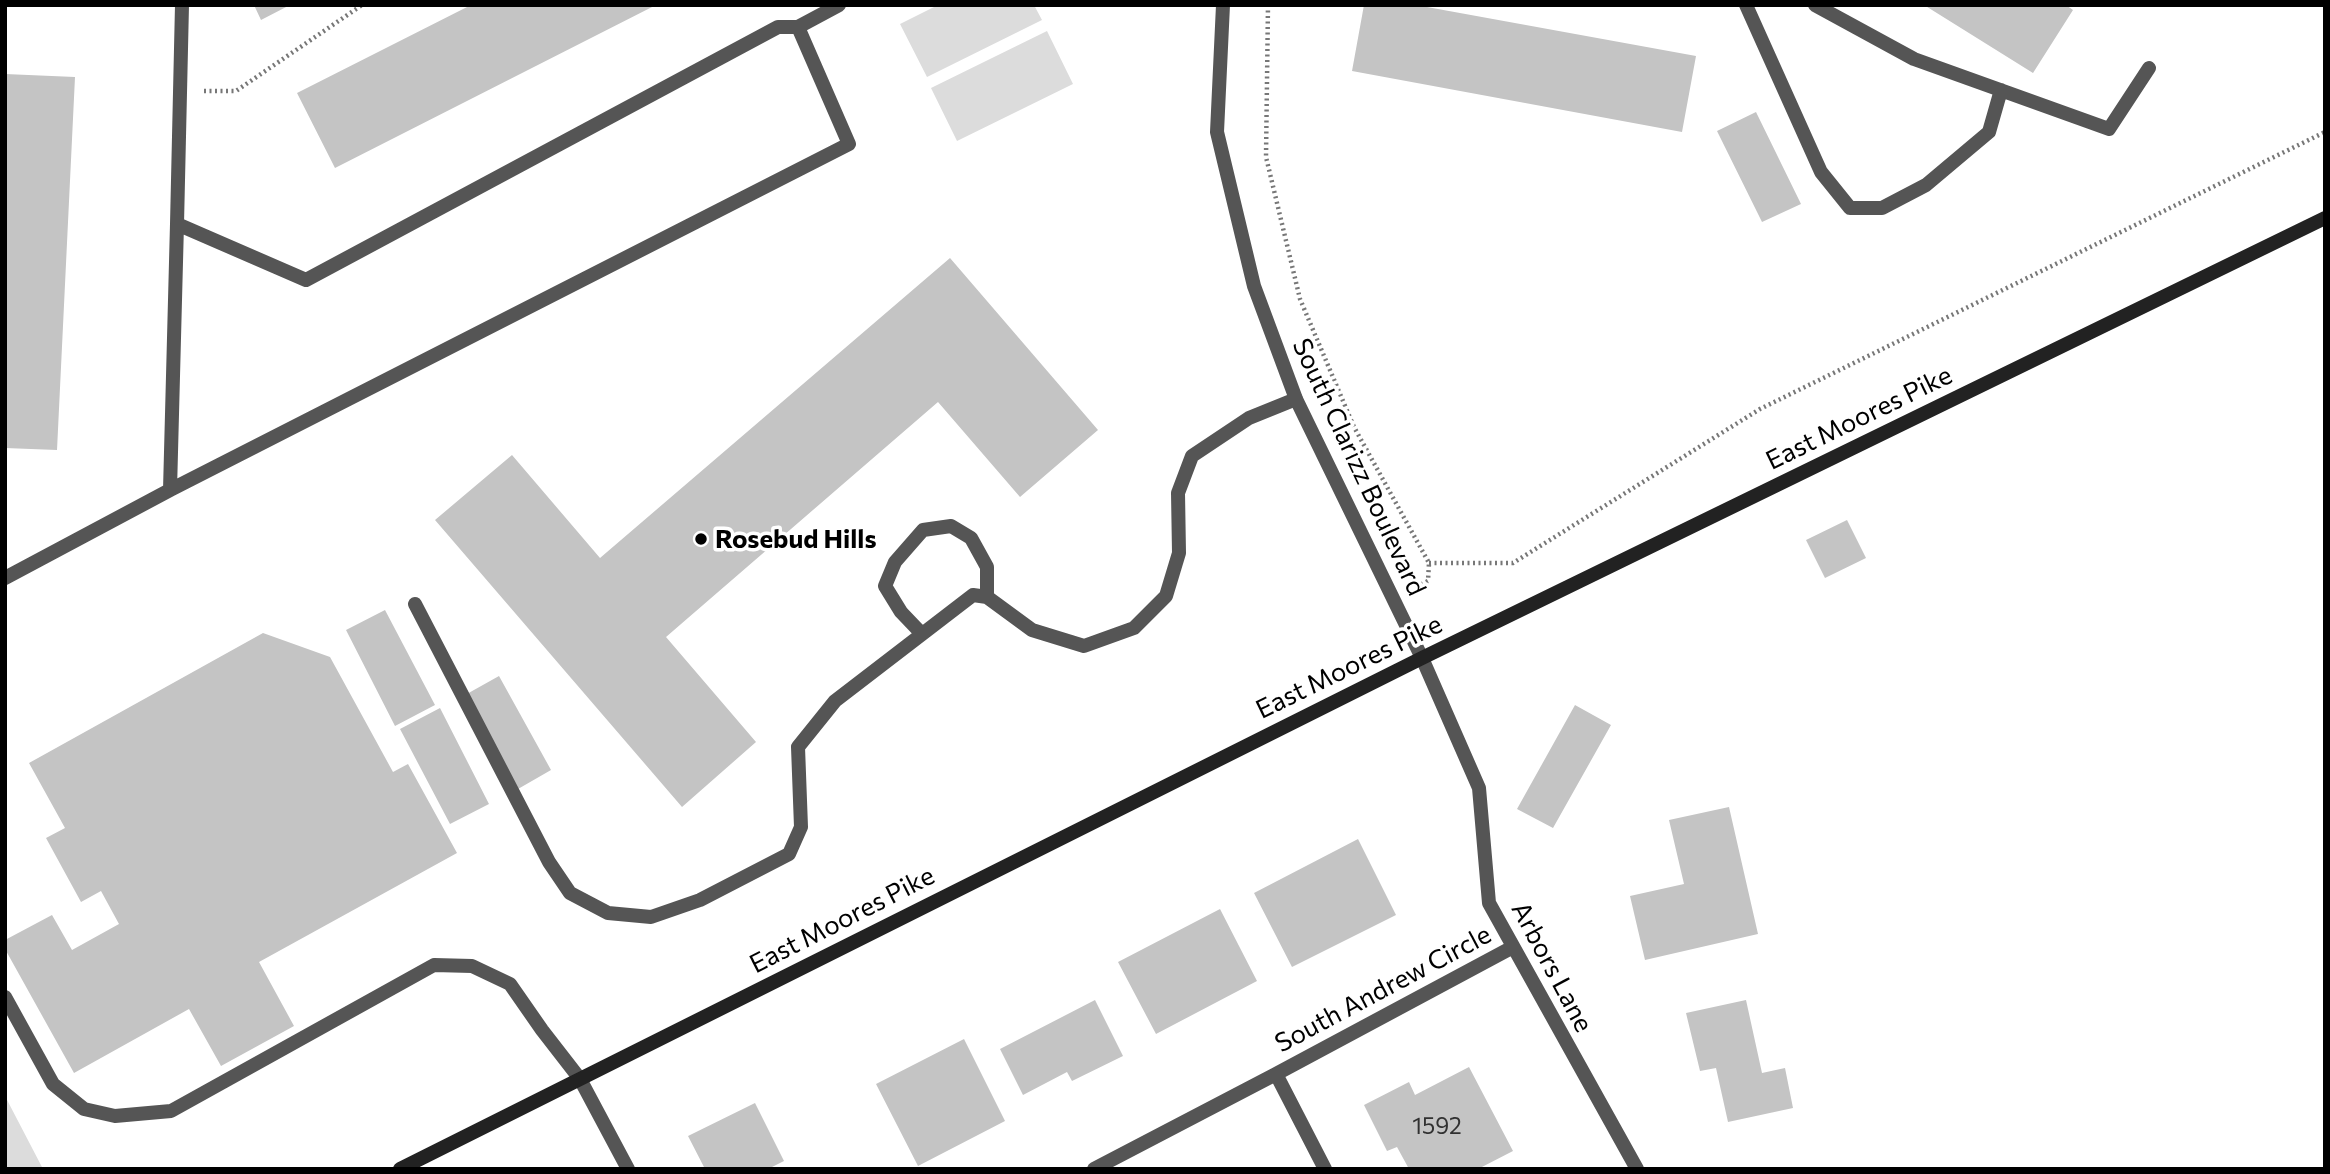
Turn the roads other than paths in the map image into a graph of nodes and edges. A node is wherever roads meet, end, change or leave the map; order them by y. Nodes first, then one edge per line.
1 (182, 5) edge
2 (839, 5) edge
3 (1223, 5) edge
4 (1746, 5) edge
5 (1815, 5) edge
6 (798, 27) junction
7 (2149, 68) dead end
8 (2001, 90) junction
9 (2325, 218) edge
10 (177, 224) junction
11 (1296, 399) junction
12 (170, 490) junction
13 (5, 578) edge
14 (987, 597) junction
15 (415, 604) dead end
16 (922, 635) junction
17 (1422, 658) junction
18 (1513, 947) junction
19 (5, 997) edge
20 (1276, 1074) junction
21 (580, 1079) junction
22 (400, 1169) edge
23 (628, 1169) edge
24 (1094, 1169) edge
25 (1325, 1169) edge
26 (1637, 1169) edge

1 - 10 street
2 - 6 street
3 - 11 street, South Clarizz Boulevard
4 - 8 street
5 - 8 street
6 - 10 street
6 - 12 street
7 - 8 street
9 - 17 main road, East Moores Pike
10 - 12 street
11 - 14 street
11 - 17 street, South Clarizz Boulevard
12 - 13 street
14 - 16 street
14 - 16 street
15 - 16 street
17 - 18 street, Arbors Lane
17 - 21 main road, East Moores Pike
18 - 20 street, South Andrew Circle
18 - 26 street, Arbors Lane
19 - 21 street
20 - 24 street, South Andrew Circle
20 - 25 street, South Andrew Circle
21 - 22 main road, East Moores Pike
21 - 23 street

